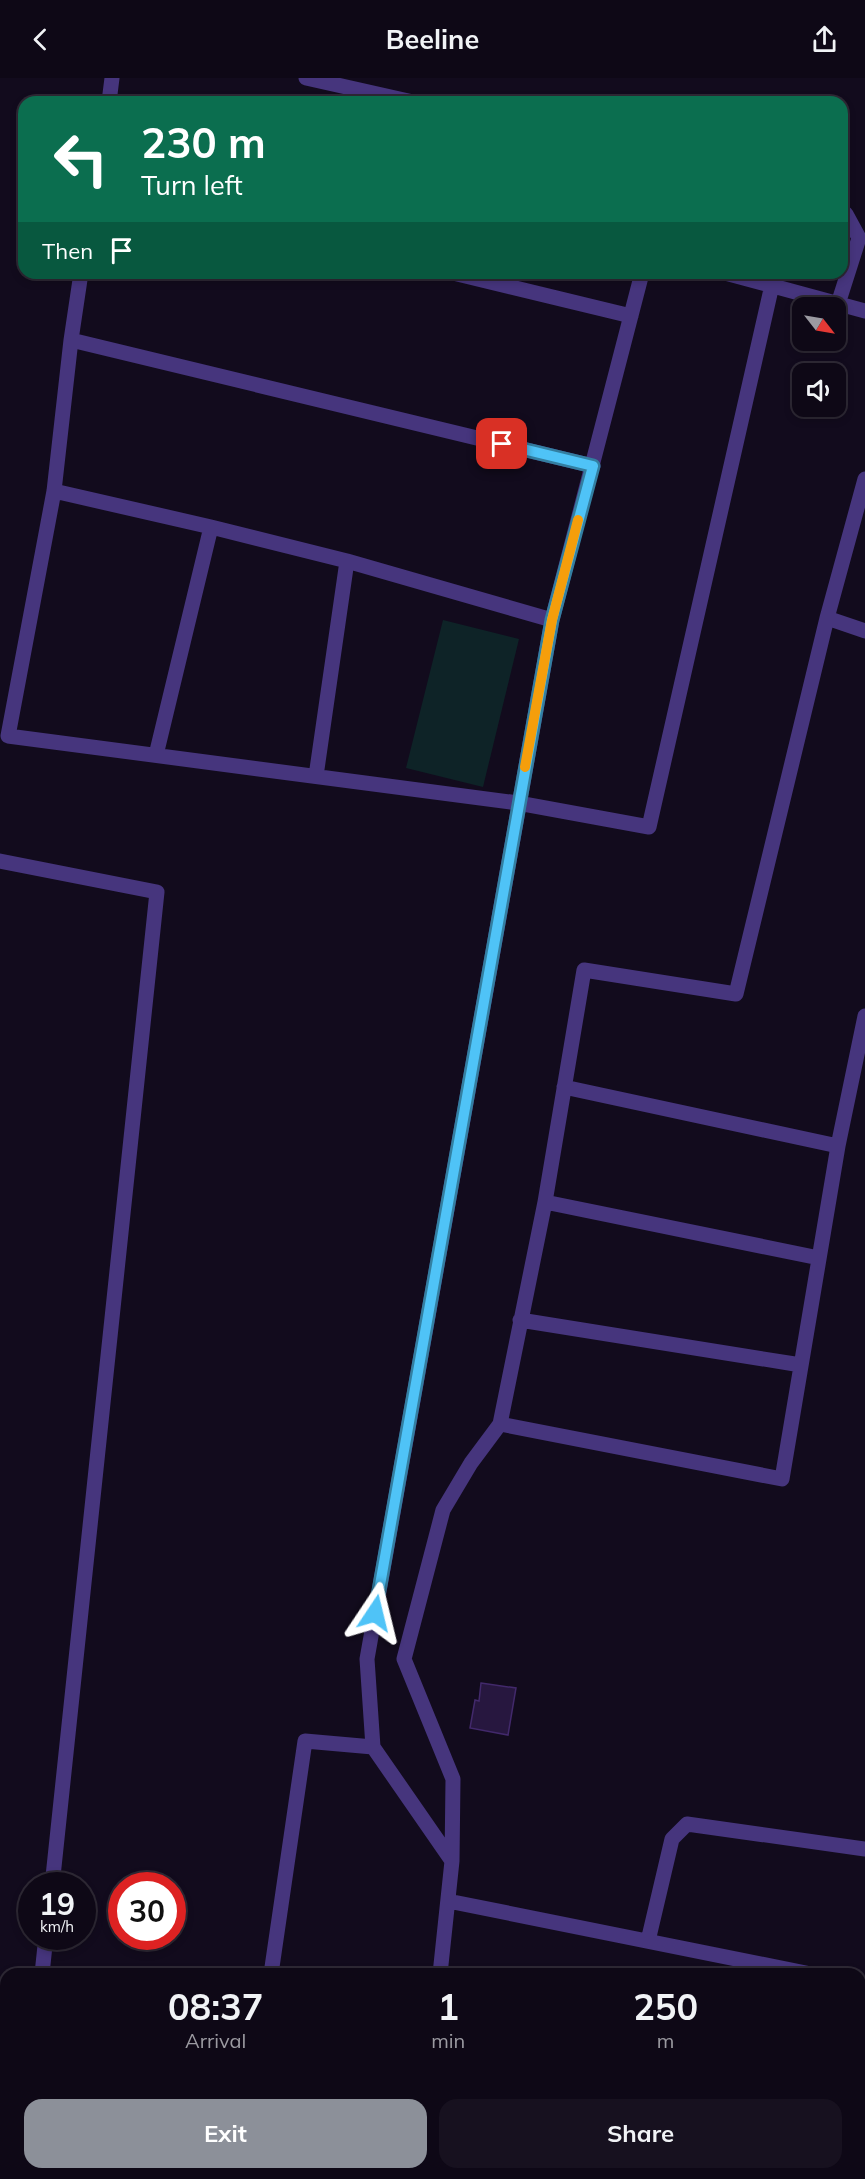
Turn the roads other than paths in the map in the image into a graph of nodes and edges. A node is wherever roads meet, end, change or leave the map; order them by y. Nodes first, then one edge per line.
1 (112, 78) edge
2 (306, 78) edge
3 (110, 96) edge
4 (386, 96) edge
5 (848, 217) edge
6 (848, 273) edge
7 (80, 279) edge
8 (478, 279) edge
9 (641, 279) edge
10 (748, 279) edge
11 (846, 279) edge
12 (772, 285) junction
13 (814, 297) edge
14 (840, 297) edge
15 (846, 306) edge
16 (865, 311) edge
17 (632, 316) junction
18 (71, 340) junction
19 (593, 466) junction
20 (865, 478) edge
21 (54, 491) junction
22 (860, 521) edge
23 (211, 526) junction
24 (347, 561) junction
25 (827, 618) junction
26 (552, 620) junction
27 (865, 631) edge
28 (156, 755) junction
29 (316, 776) junction
30 (518, 803) junction
31 (0, 861) edge
32 (865, 1016) edge
33 (564, 1088) junction
34 (837, 1146) junction
35 (545, 1202) junction
36 (819, 1258) junction
37 (520, 1320) junction
38 (801, 1365) junction
39 (500, 1424) junction
40 (373, 1747) junction
41 (865, 1849) edge
42 (452, 1860) junction
43 (53, 1872) edge
44 (448, 1901) junction
45 (648, 1941) junction
46 (45, 1950) edge
47 (43, 1968) edge
48 (272, 1968) edge
49 (441, 1968) edge
50 (781, 1968) edge

1 - 3 street
2 - 4 street
5 - 6 street
7 - 18 street
8 - 17 street
9 - 17 street
10 - 12 street
11 - 14 street
12 - 13 street
12 - 30 street
15 - 16 street
17 - 19 street
18 - 19 street
18 - 21 street
19 - 26 street
20 - 22 street
21 - 23 street
21 - 28 street
22 - 25 street
23 - 24 street
23 - 28 street
24 - 26 street
24 - 29 street
25 - 27 street
25 - 33 street
26 - 30 street
28 - 29 street
29 - 30 street
30 - 40 street
31 - 43 street
32 - 34 street
33 - 34 street
33 - 35 street
34 - 36 street
35 - 36 street
35 - 37 street
36 - 38 street
37 - 38 street
37 - 39 street
38 - 39 street
39 - 42 street
40 - 42 street
40 - 48 street
41 - 45 street
42 - 44 street
44 - 45 street
44 - 49 street
45 - 50 street
46 - 47 street

